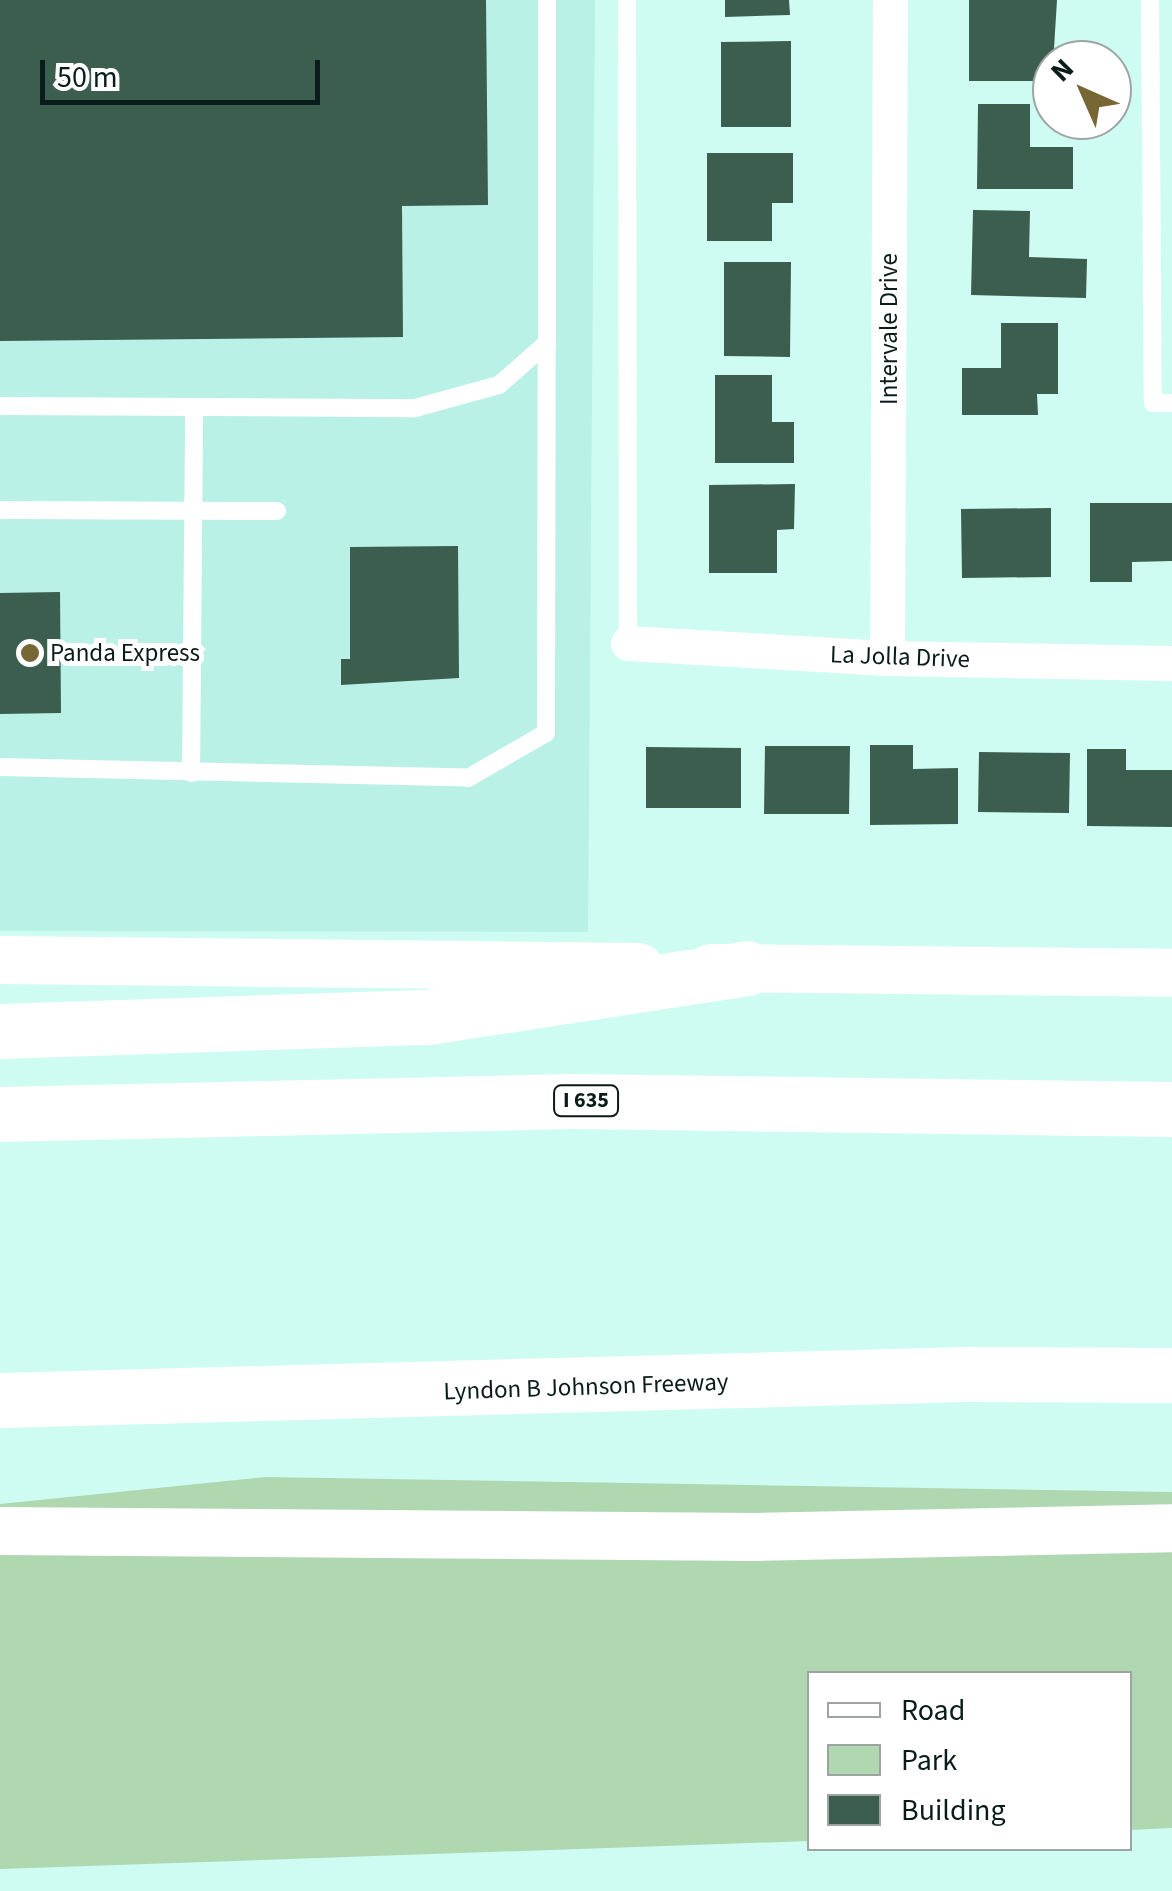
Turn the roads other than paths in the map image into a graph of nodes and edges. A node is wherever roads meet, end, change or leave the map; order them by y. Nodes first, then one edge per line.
1 (547, 0) edge
2 (627, 0) edge
3 (890, 0) edge
4 (1150, 0) edge
5 (547, 343) junction
6 (1172, 403) edge
7 (0, 406) edge
8 (194, 406) junction
9 (0, 510) edge
10 (190, 510) junction
11 (277, 512) dead end
12 (628, 642) joint
13 (888, 658) junction
14 (1172, 662) edge
15 (0, 767) edge
16 (191, 773) junction
17 (0, 960) edge
18 (747, 968) junction
19 (1172, 974) edge
20 (0, 1031) edge
21 (1172, 1109) edge
22 (0, 1114) edge
23 (1172, 1375) edge
24 (0, 1400) edge
25 (1172, 1528) edge
26 (0, 1531) edge

1 - 5 lane
2 - 12 lane
3 - 13 street, Intervale Drive
4 - 6 lane
5 - 8 lane
5 - 16 lane
7 - 8 lane
8 - 10 lane
9 - 10 lane
10 - 11 lane
10 - 16 lane
12 - 13 street, La Jolla Drive
13 - 14 street, La Jolla Drive
15 - 16 lane
17 - 18 main road
18 - 19 main road
18 - 20 highway
21 - 22 highway, I 635
23 - 24 highway, Lyndon B Johnson Freeway
25 - 26 main road

